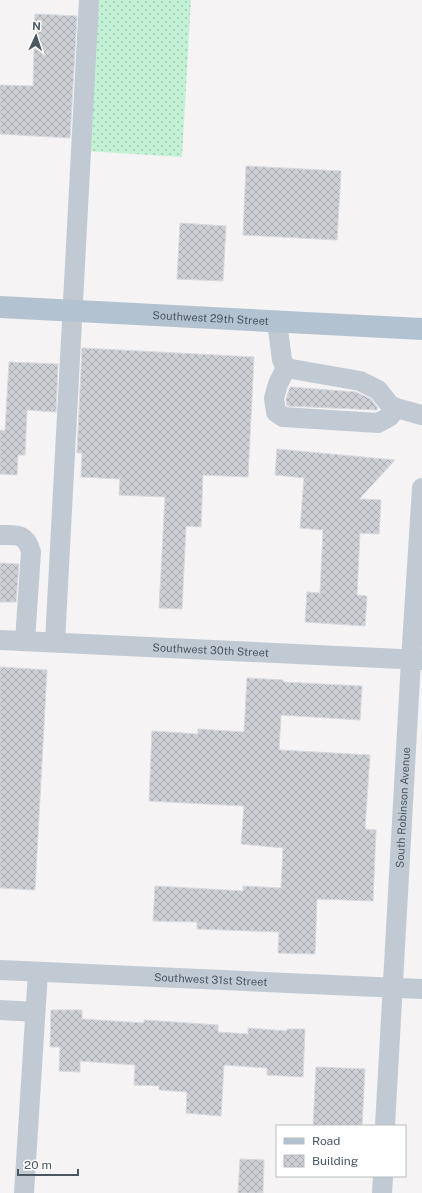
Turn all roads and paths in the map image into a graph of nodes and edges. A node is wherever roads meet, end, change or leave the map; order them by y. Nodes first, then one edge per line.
1 (89, 0) edge
2 (0, 307) edge
3 (72, 311) junction
4 (277, 322) junction
5 (422, 329) edge
6 (286, 368) junction
7 (396, 408) junction
8 (422, 415) edge
9 (422, 488) edge
10 (0, 535) edge
11 (0, 640) edge
12 (25, 641) junction
13 (55, 642) junction
14 (416, 660) edge
15 (0, 970) edge
16 (38, 972) junction
17 (392, 987) junction
18 (422, 989) edge
19 (0, 1010) edge
20 (35, 1012) junction
21 (386, 1125) edge
22 (383, 1177) edge
23 (24, 1193) edge
24 (382, 1193) edge

1 - 3 street
2 - 3 main road, Southwest 29th Street
3 - 4 main road, Southwest 29th Street
3 - 13 street
4 - 5 main road, Southwest 29th Street
4 - 6 street
6 - 7 street
6 - 7 street
7 - 8 street
9 - 14 street, South Robinson Avenue
10 - 12 street
11 - 12 street, Southwest 30th Street
12 - 13 street, Southwest 30th Street
13 - 14 street, Southwest 30th Street
14 - 17 street, South Robinson Avenue
15 - 16 street, Southwest 31st Street
16 - 17 street, Southwest 31st Street
16 - 20 street
17 - 18 street, Southwest 31st Street
17 - 21 street, South Robinson Avenue
19 - 20 street
20 - 23 street
22 - 24 street

